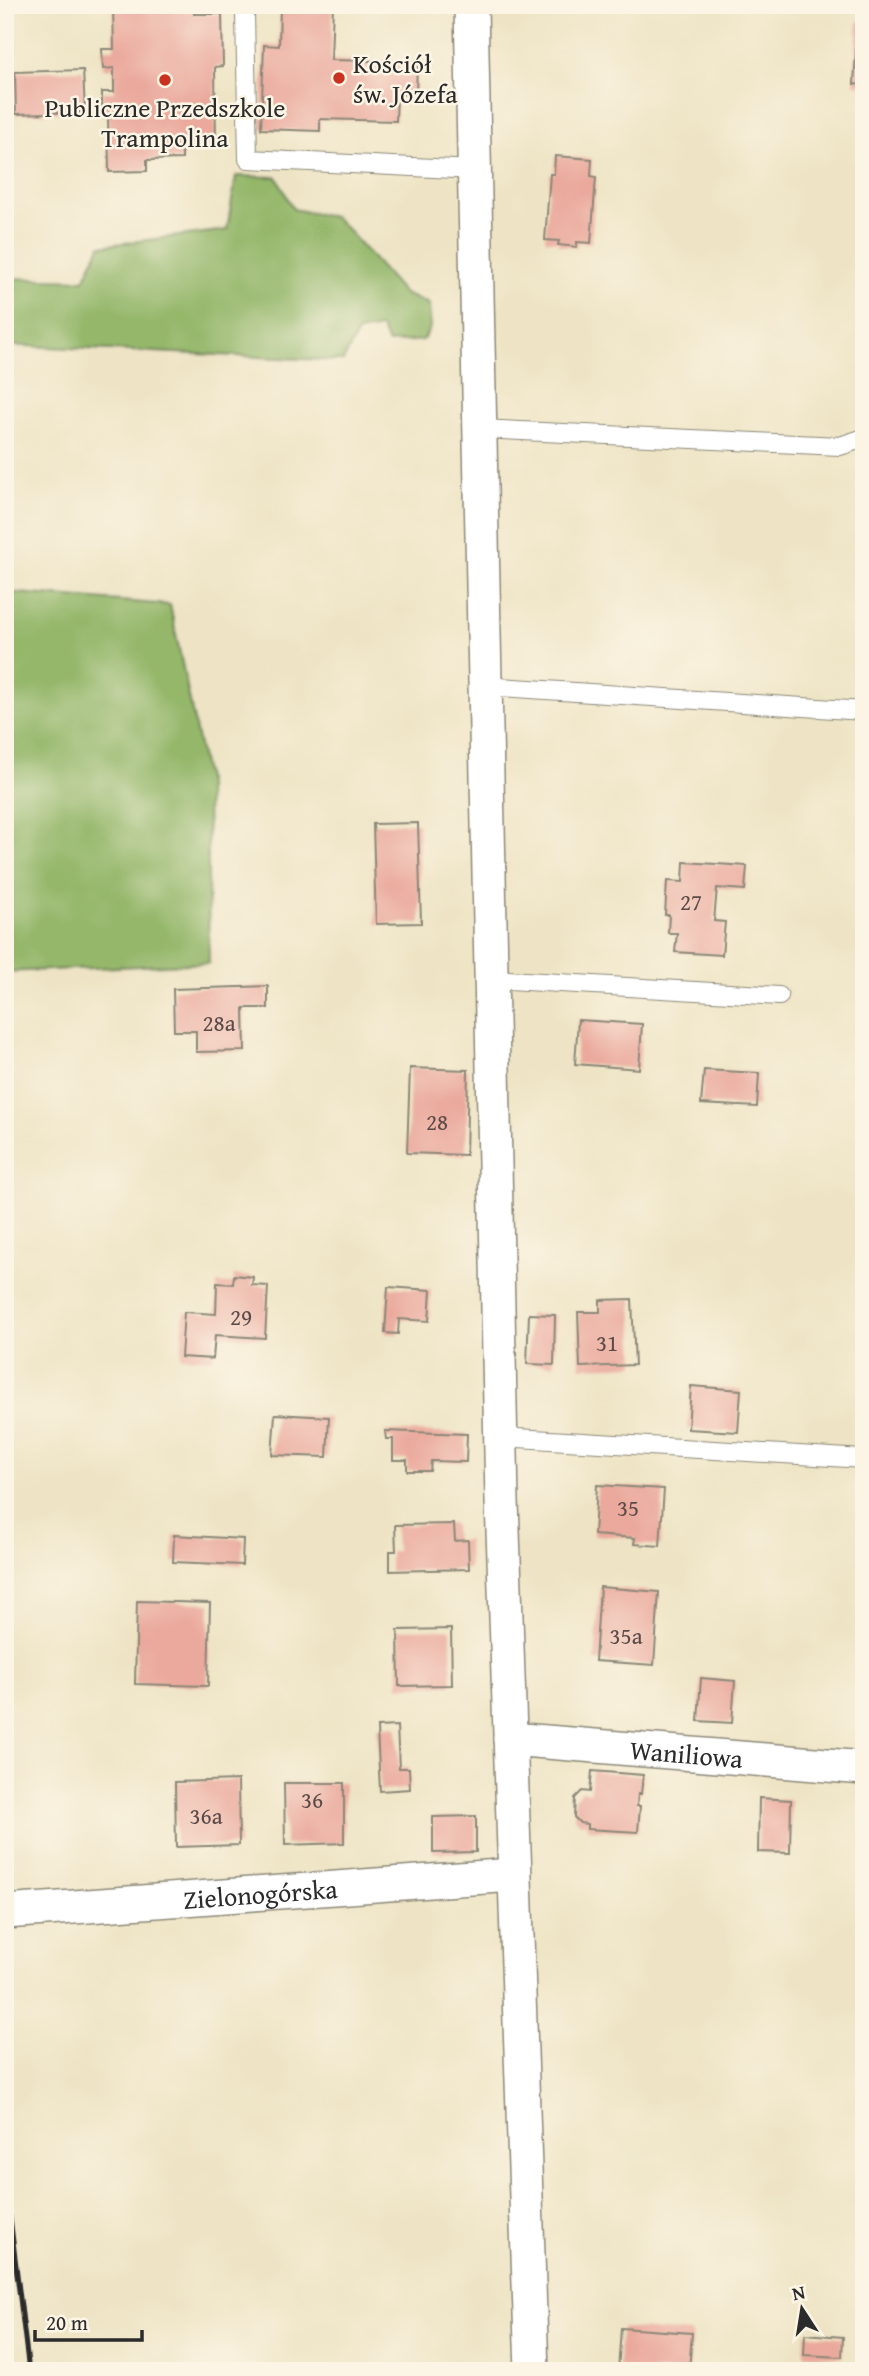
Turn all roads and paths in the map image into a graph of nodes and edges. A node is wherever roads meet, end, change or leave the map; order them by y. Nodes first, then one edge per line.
1 (241, 5) edge
2 (471, 5) edge
3 (475, 170) junction
4 (480, 429) junction
5 (864, 438) edge
6 (485, 686) junction
7 (864, 711) edge
8 (491, 979) junction
9 (779, 996) dead end
10 (501, 1437) junction
11 (864, 1459) edge
12 (510, 1739) junction
13 (864, 1768) edge
14 (513, 1875) junction
15 (5, 1912) edge
16 (532, 2371) edge

1 - 3 lane
2 - 3 street
3 - 4 street
4 - 5 lane
4 - 6 street
6 - 7 lane
6 - 8 street
8 - 9 lane
8 - 10 street
10 - 11 lane
10 - 12 street
12 - 13 street, Waniliowa
12 - 14 street
14 - 15 street, Zielonogórska
14 - 16 street

